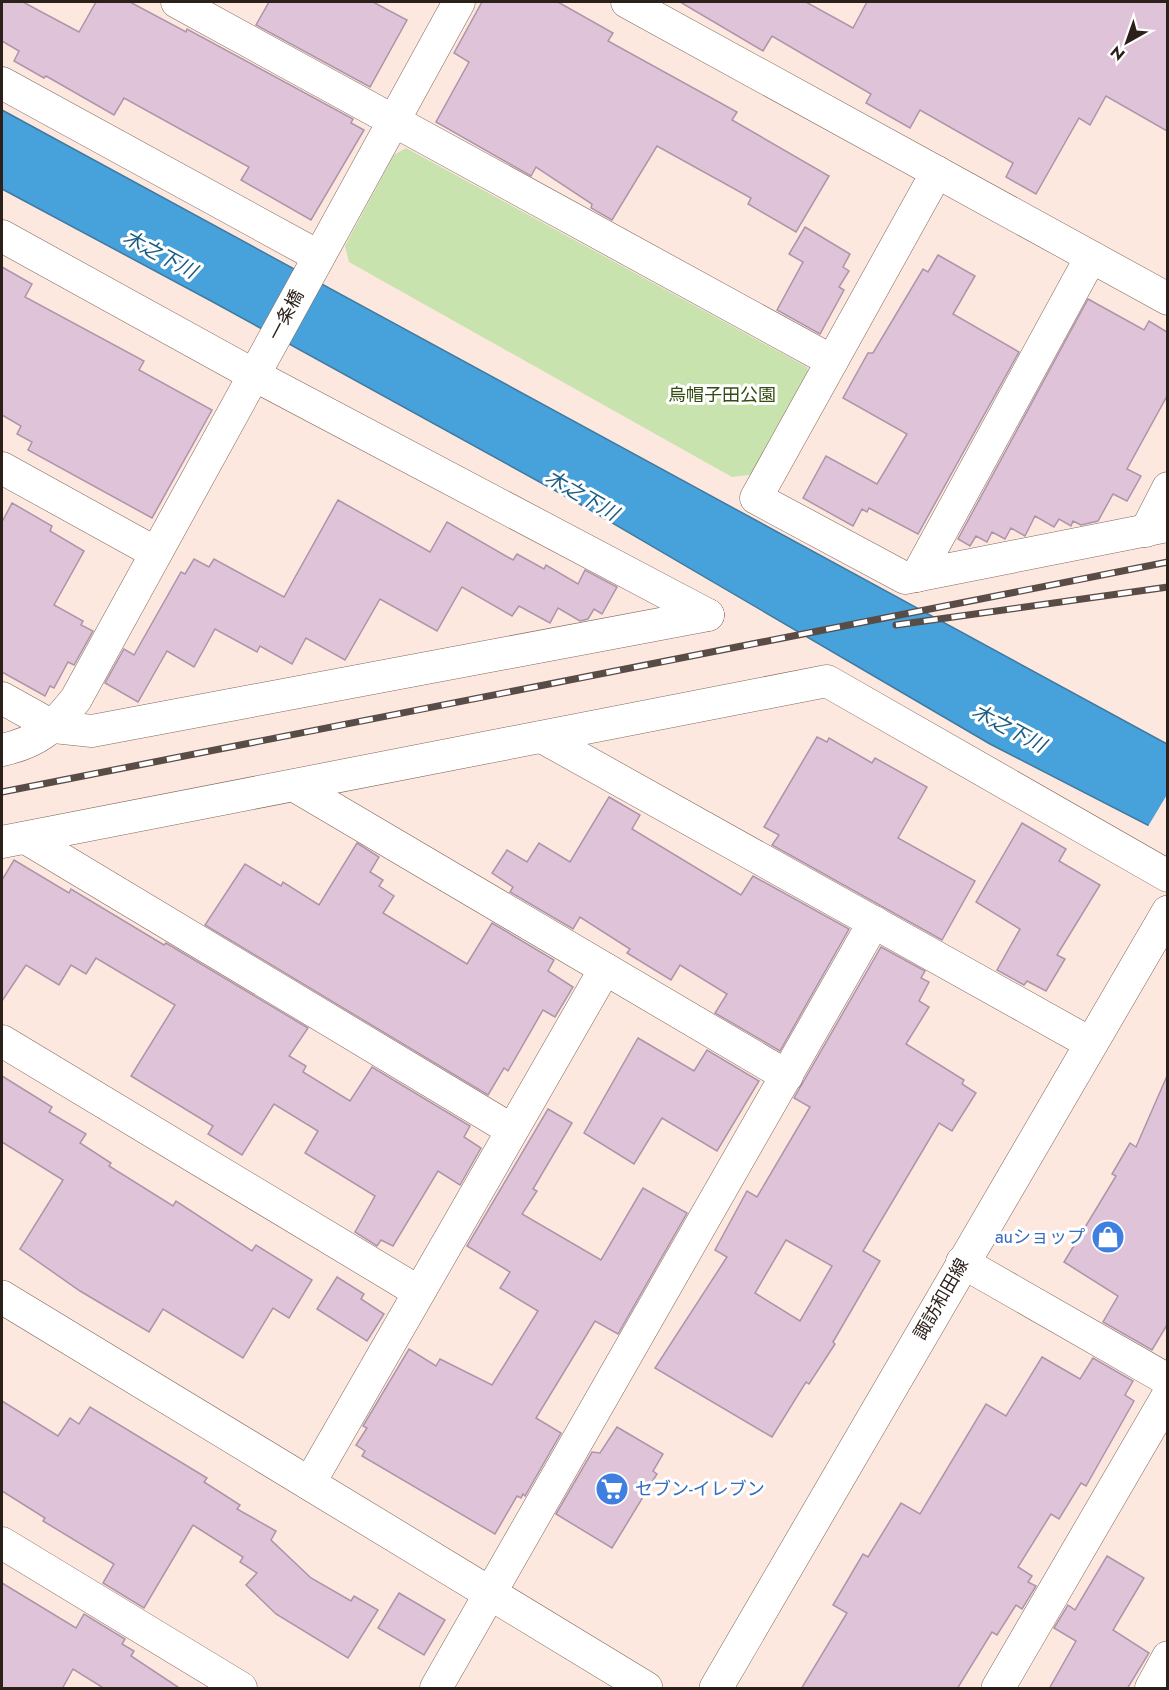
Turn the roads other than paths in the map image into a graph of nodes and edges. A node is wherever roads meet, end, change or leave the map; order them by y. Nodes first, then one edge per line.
1 (177, 2) edge
2 (459, 2) edge
3 (627, 2) edge
4 (2, 83) edge
5 (393, 120) junction
6 (937, 172) junction
7 (2, 236) edge
8 (1091, 257) junction
9 (314, 263) junction
10 (1167, 298) edge
11 (832, 361) junction
12 (258, 368) junction
13 (2, 468) edge
14 (1167, 488) edge
15 (1156, 528) edge
16 (156, 553) junction
17 (917, 576) junction
18 (2, 698) edge
19 (54, 727) junction
20 (542, 737) junction
21 (2, 750) edge
22 (295, 786) junction
23 (14, 840) edge
24 (1167, 876) edge
25 (1167, 912) edge
26 (874, 922) junction
27 (605, 969) junction
28 (2, 1041) edge
29 (1090, 1042) junction
30 (786, 1076) junction
31 (512, 1130) junction
32 (963, 1262) junction
33 (419, 1292) junction
34 (2, 1297) edge
35 (1167, 1380) edge
36 (1167, 1396) edge
37 (309, 1484) junction
38 (2, 1544) edge
39 (490, 1594) junction
40 (1167, 1657) edge
41 (241, 1689) edge
42 (436, 1689) edge
43 (646, 1689) edge
44 (716, 1689) edge
45 (998, 1689) edge
46 (1151, 1689) edge

1 - 5 street
2 - 5 street, 一条橋
3 - 6 street
4 - 9 street
5 - 9 street, 一条橋
5 - 11 street
6 - 8 street
6 - 11 street
7 - 12 street
8 - 10 street
8 - 17 street
9 - 12 street, 一条橋
11 - 17 street
12 - 16 street, 一条橋
12 - 19 street
13 - 16 street
14 - 15 street
15 - 17 street
16 - 19 street, 一条橋
18 - 19 street
19 - 21 street
20 - 22 street
20 - 24 street
20 - 26 street
22 - 23 street
22 - 27 street
23 - 31 street
25 - 29 street, 諏訪和田線
26 - 29 street
26 - 30 street
27 - 30 street
27 - 31 street
28 - 33 street
29 - 32 street, 諏訪和田線
30 - 39 street
31 - 33 street
32 - 35 street
32 - 44 street, 諏訪和田線
33 - 37 street
34 - 37 street
36 - 45 street
37 - 39 street
38 - 41 street
39 - 42 street
39 - 43 street
40 - 46 street

